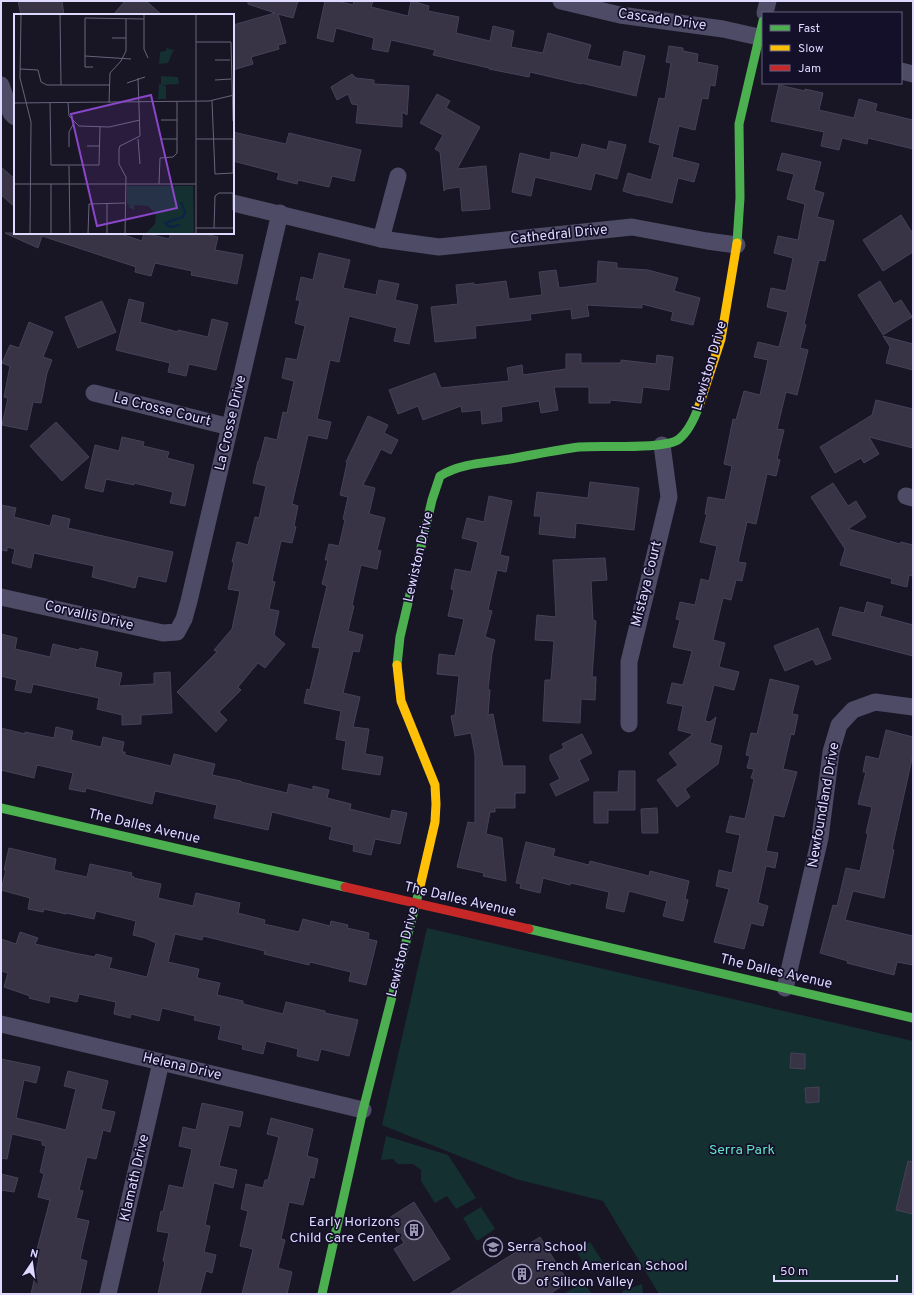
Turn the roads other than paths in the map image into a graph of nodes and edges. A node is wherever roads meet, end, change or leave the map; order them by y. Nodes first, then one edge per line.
1 (561, 1) edge
2 (768, 1) edge
3 (765, 12) edge
4 (761, 38) edge
5 (902, 71) edge
6 (913, 74) edge
7 (1, 85) edge
8 (9, 117) edge
9 (398, 176) dead end
10 (234, 202) edge
11 (280, 213) junction
12 (381, 239) junction
13 (737, 245) junction
14 (94, 393) dead end
15 (230, 427) junction
16 (662, 445) junction
17 (1, 597) edge
18 (177, 632) joint
19 (913, 707) edge
20 (629, 724) dead end
21 (1, 808) edge
22 (416, 904) junction
23 (785, 988) junction
24 (913, 1018) edge
25 (1, 1024) edge
26 (161, 1062) junction
27 (363, 1110) junction
28 (108, 1294) edge
29 (322, 1294) edge

1 - 4 street, Cascade Drive
2 - 3 street
4 - 13 street, Lewiston Drive
5 - 6 street
7 - 8 street
9 - 12 street
10 - 11 street, Cathedral Drive
11 - 12 street, Cathedral Drive
11 - 15 street, La Crosse Drive
12 - 13 street, Cathedral Drive
13 - 16 street, Lewiston Drive
14 - 15 street, La Crosse Court
15 - 18 street, La Crosse Drive
16 - 20 street, Mistaya Court
16 - 22 street, Lewiston Drive
17 - 18 street, Corvallis Drive
19 - 23 street, Newfoundland Drive
21 - 22 street, The Dalles Avenue
22 - 23 street, The Dalles Avenue
22 - 27 street, Lewiston Drive
23 - 24 street, The Dalles Avenue
25 - 26 street, Helena Drive
26 - 27 street, Helena Drive
26 - 28 street, Klamath Drive
27 - 29 street, Lewiston Drive

